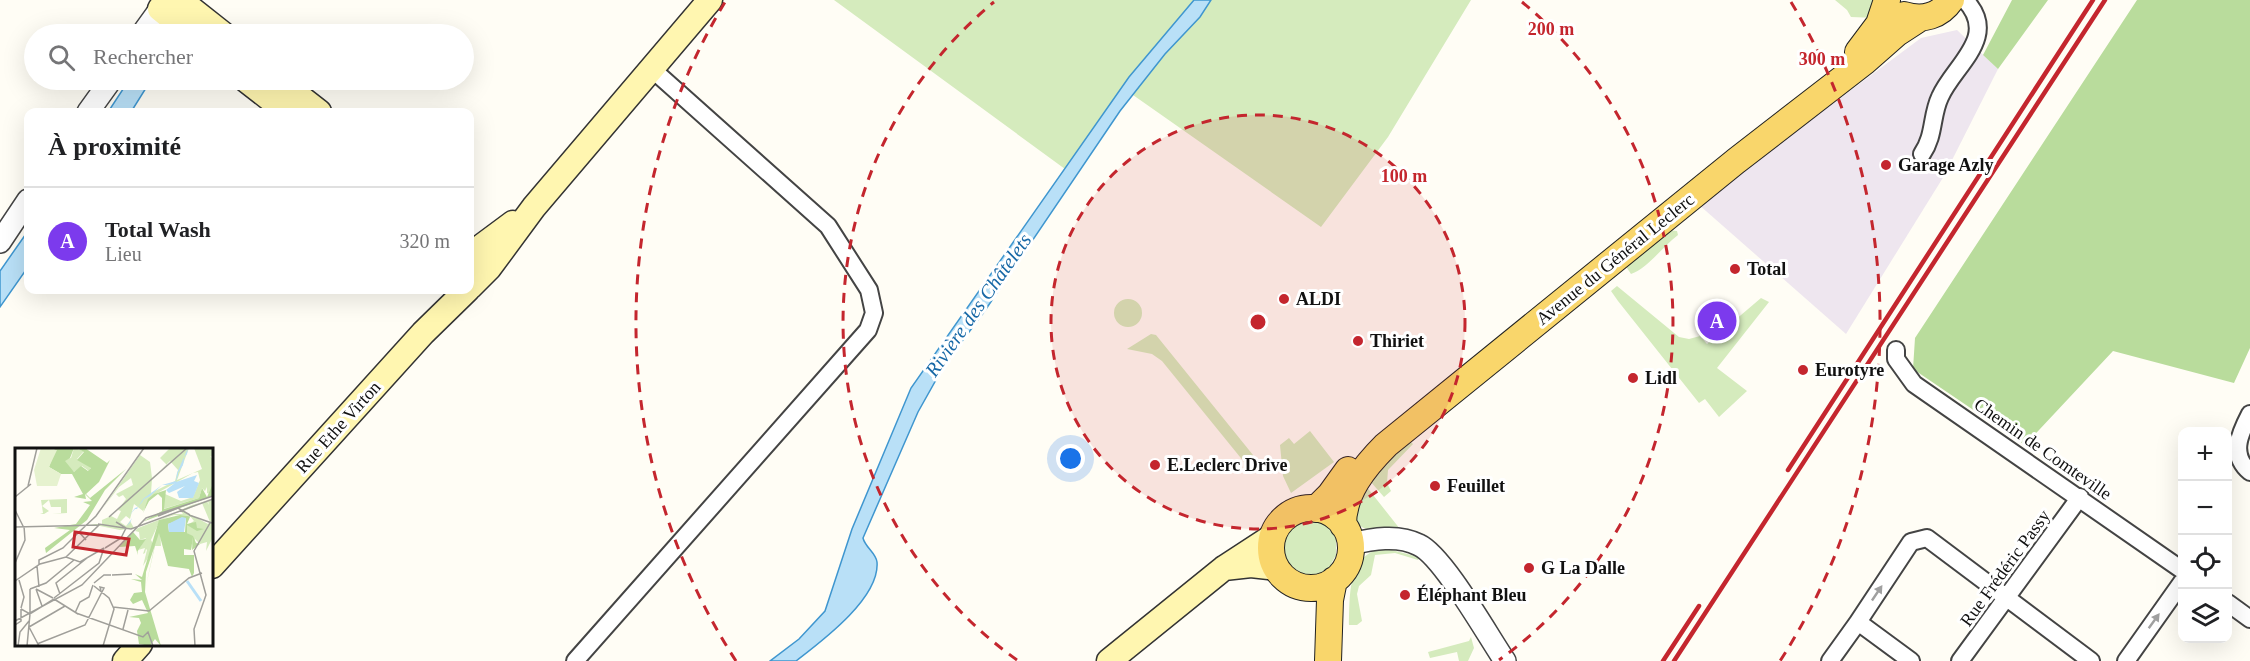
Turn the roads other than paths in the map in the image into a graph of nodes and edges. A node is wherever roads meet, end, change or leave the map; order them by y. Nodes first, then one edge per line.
1 (710, 0) edge
2 (1887, 0) edge
3 (1951, 0) edge
4 (1965, 0) edge
5 (169, 3) edge
6 (1926, 17) junction
7 (1976, 19) junction
8 (151, 24) edge
9 (184, 24) edge
10 (206, 24) edge
11 (652, 69) junction
12 (104, 90) edge
13 (259, 90) edge
14 (291, 90) edge
15 (91, 108) edge
16 (282, 108) edge
17 (314, 108) edge
18 (1922, 154) dead end
19 (24, 206) edge
20 (0, 242) edge
21 (477, 253) edge
22 (448, 294) edge
23 (462, 294) edge
24 (423, 333) junction
25 (1896, 350) dead end
26 (2250, 414) edge
27 (2250, 472) edge
28 (2080, 497) junction
29 (1316, 509) junction
30 (1347, 535) junction
31 (1273, 536) junction
32 (213, 565) edge
33 (2178, 567) edge
34 (1224, 568) junction
35 (1276, 568) junction
36 (1334, 580) junction
37 (1303, 587) junction
38 (2178, 588) edge
39 (2006, 598) junction
40 (2232, 606) edge
41 (2250, 619) edge
42 (1858, 622) junction
43 (574, 661) edge
44 (1109, 661) edge
45 (1317, 661) edge
46 (1328, 661) edge
47 (1505, 661) edge
48 (1830, 661) edge
49 (1911, 661) edge
50 (1960, 661) edge
51 (2091, 661) edge
52 (2126, 661) edge

1 - 11 main road, Rue Ethe Virton
2 - 6 main road
2 - 29 main road, Avenue du Général Leclerc
3 - 6 main road, Avenue du Général Leclerc
4 - 7 street
5 - 8 street
5 - 9 main road
5 - 10 main road
6 - 7 street
6 - 30 main road, Avenue du Général Leclerc
7 - 18 street
11 - 21 main road, Rue Ethe Virton
11 - 43 street
12 - 15 street
13 - 16 main road
14 - 17 main road
19 - 20 street
22 - 24 main road
23 - 24 main road, Rue Ethe Virton
24 - 32 main road, Rue Ethe Virton
25 - 28 street, Chemin de Comteville
26 - 27 street
28 - 33 street, Chemin de Comteville
28 - 39 street, Rue Frédéric Passy
29 - 30 main road
29 - 31 main road
30 - 36 main road
30 - 47 street
31 - 34 main road
31 - 35 main road
34 - 35 main road
34 - 44 main road
35 - 37 main road
36 - 37 main road
36 - 46 main road
37 - 45 main road
52 -> 38 street
42 -> 39 street
39 - 50 street, Rue Frédéric Passy
39 - 51 street
40 - 41 street
42 - 48 street
42 - 49 street

